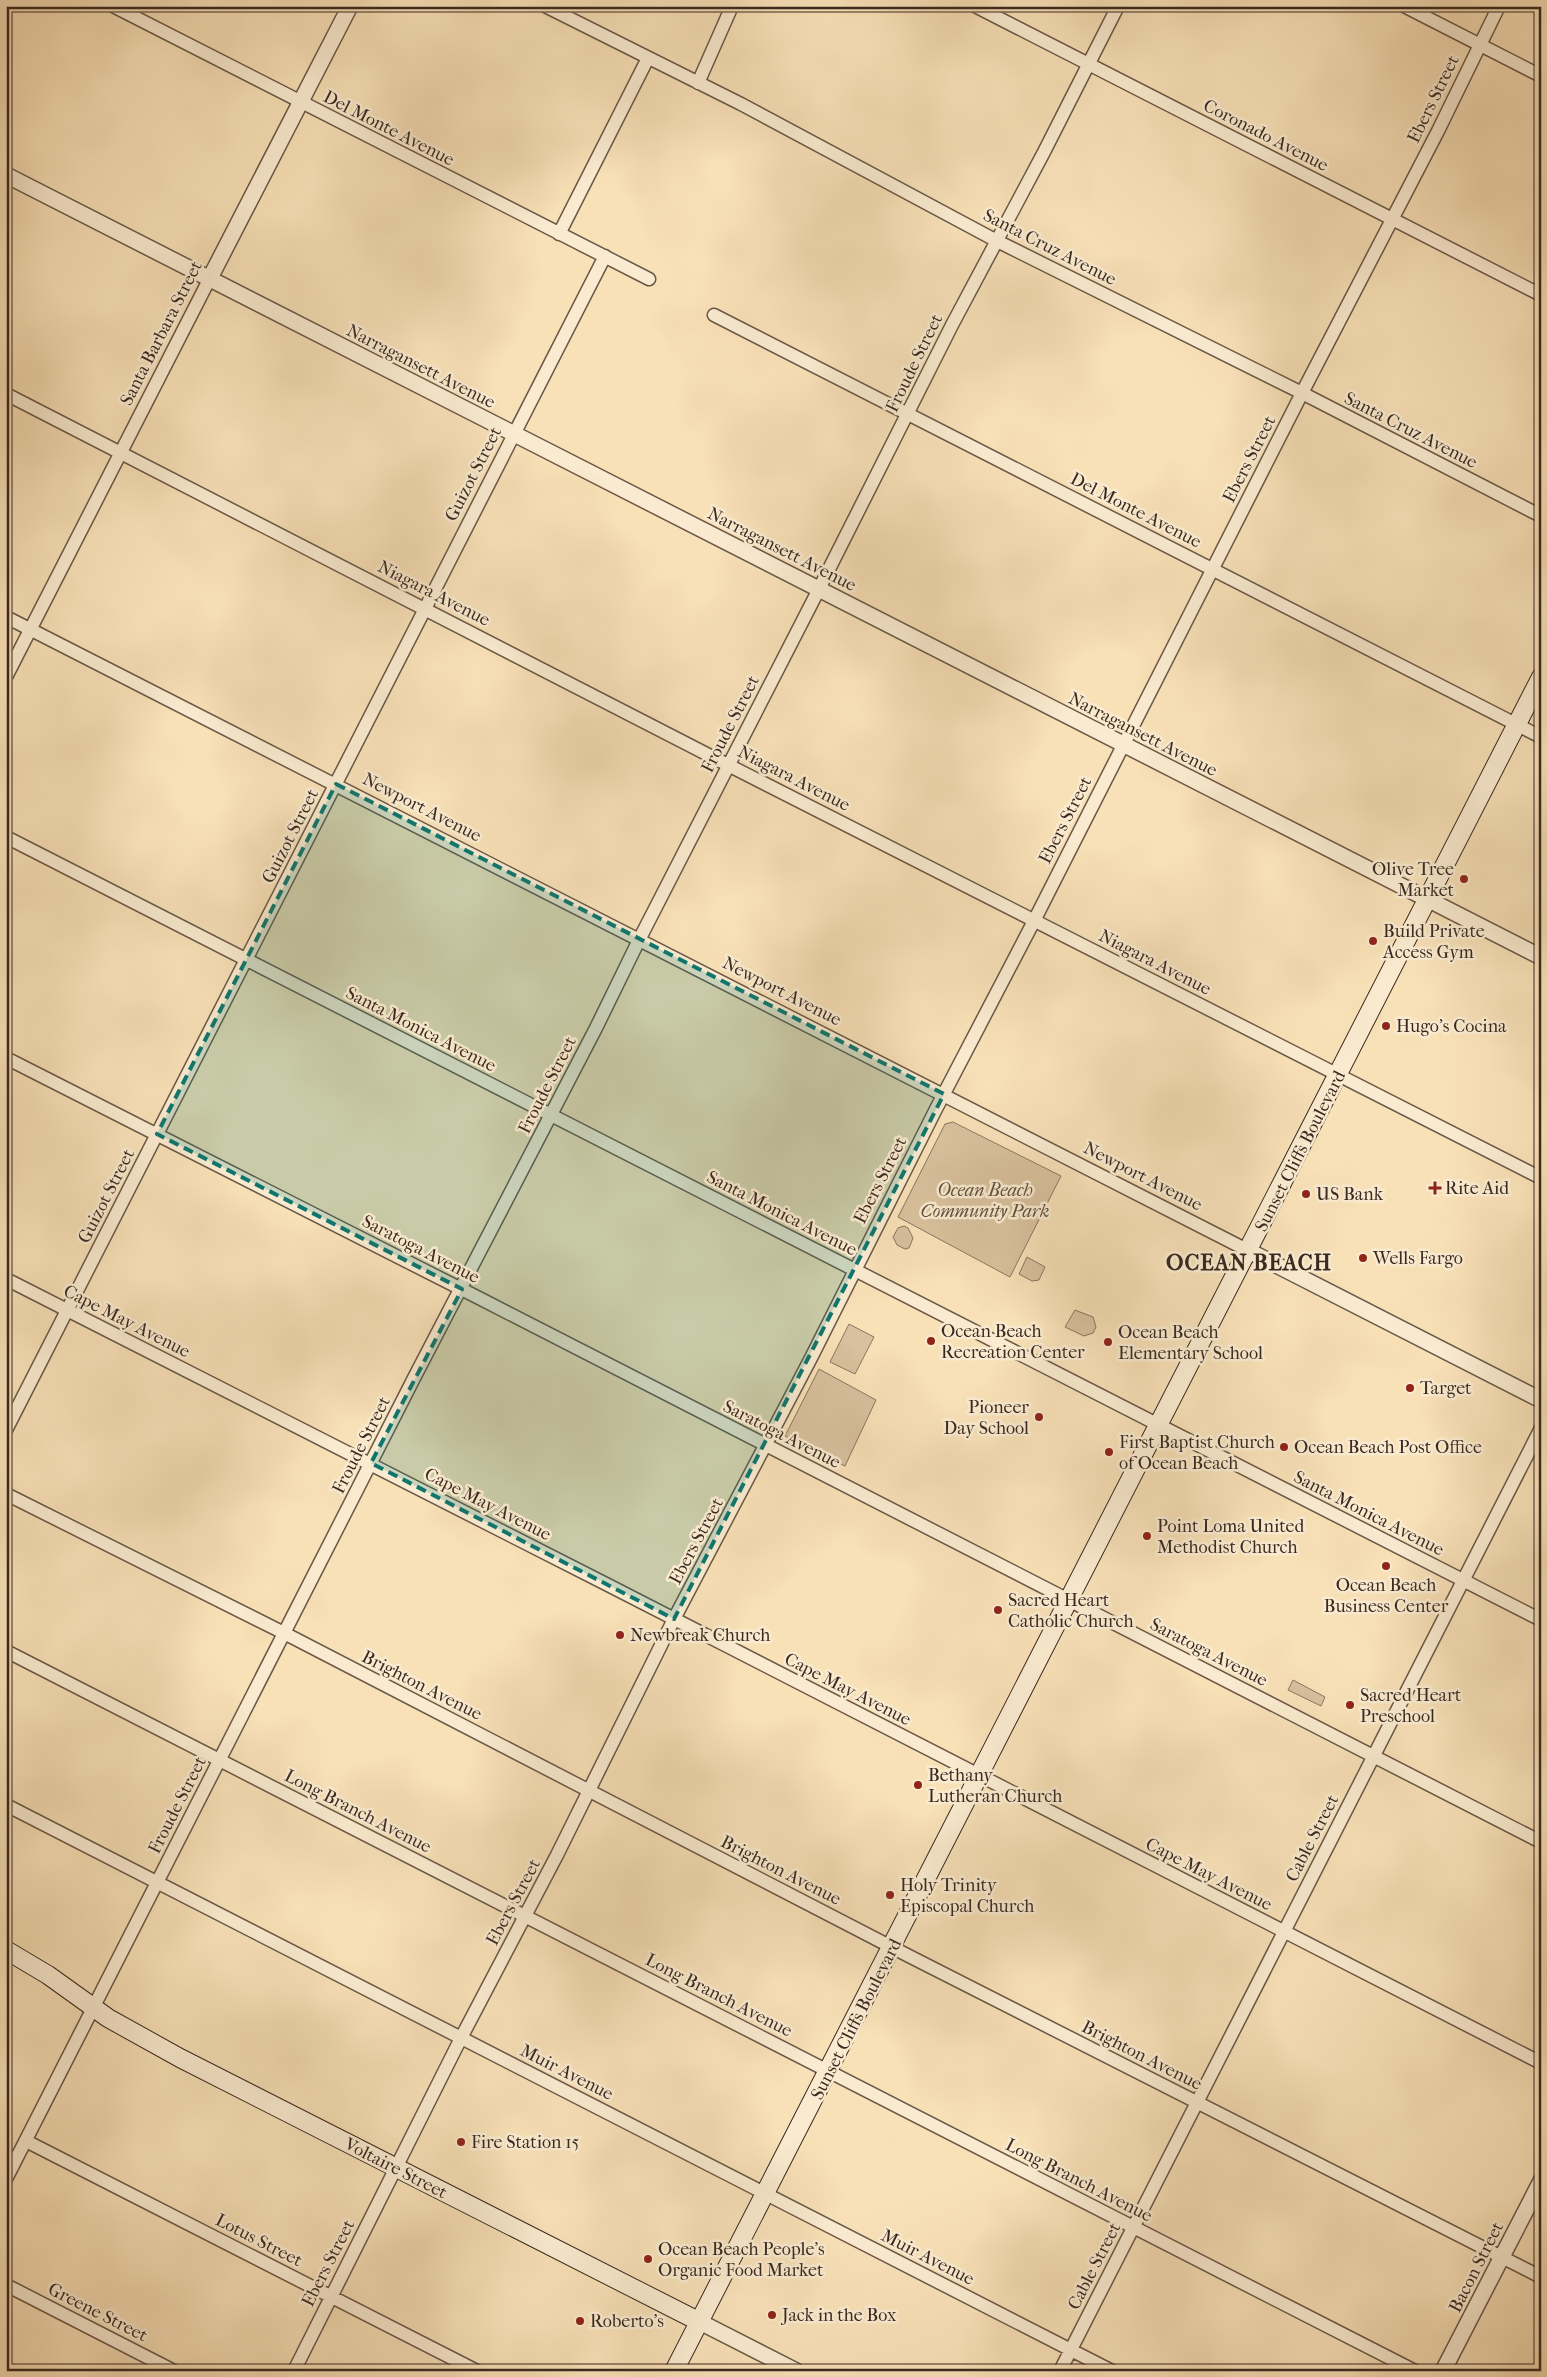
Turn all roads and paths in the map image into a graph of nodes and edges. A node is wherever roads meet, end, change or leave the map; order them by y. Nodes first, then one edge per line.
1 (114, 6) edge
2 (350, 6) edge
3 (545, 6) edge
4 (732, 6) edge
5 (975, 6) edge
6 (1118, 6) edge
7 (1404, 6) edge
8 (1499, 6) edge
9 (1479, 44) junction
10 (648, 58) junction
11 (1088, 64) junction
12 (1541, 76) edge
13 (698, 83) junction
14 (300, 102) junction
15 (6, 175) edge
16 (1392, 219) junction
17 (559, 234) junction
18 (996, 240) junction
19 (605, 256) junction
20 (210, 278) junction
21 (649, 279) dead end
22 (1541, 295) edge
23 (714, 314) dead end
24 (1302, 393) junction
25 (6, 394) edge
26 (909, 413) junction
27 (514, 434) junction
28 (121, 454) junction
29 (1541, 516) edge
30 (1212, 569) junction
31 (819, 589) junction
32 (426, 608) junction
33 (6, 617) edge
34 (31, 630) junction
35 (6, 677) edge
36 (1541, 677) edge
37 (1516, 724) junction
38 (1541, 737) edge
39 (1123, 745) junction
40 (728, 765) junction
41 (336, 784) junction
42 (6, 837) edge
43 (1427, 899) junction
44 (1035, 919) junction
45 (639, 940) junction
46 (1541, 957) edge
47 (246, 959) junction
48 (6, 1058) edge
49 (1338, 1075) junction
50 (944, 1094) junction
51 (551, 1115) junction
52 (157, 1134) junction
53 (1541, 1178) edge
54 (1249, 1251) junction
55 (855, 1270) junction
56 (6, 1279) edge
57 (462, 1289) junction
58 (67, 1309) junction
59 (1541, 1400) edge
60 (1159, 1425) junction
61 (1541, 1428) edge
62 (6, 1430) edge
63 (766, 1446) junction
64 (371, 1463) junction
65 (6, 1494) edge
66 (1464, 1581) junction
67 (1069, 1600) junction
68 (674, 1619) junction
69 (1541, 1620) edge
70 (284, 1633) junction
71 (6, 1651) edge
72 (1374, 1756) junction
73 (220, 1760) junction
74 (979, 1776) junction
75 (588, 1791) junction
76 (6, 1805) edge
77 (1541, 1842) edge
78 (157, 1882) junction
79 (524, 1916) junction
80 (1284, 1931) junction
81 (892, 1947) junction
82 (6, 1950) edge
83 (94, 2009) junction
84 (461, 2038) junction
85 (1541, 2063) edge
86 (829, 2071) junction
87 (1197, 2102) junction
88 (26, 2141) junction
89 (395, 2168) junction
90 (6, 2179) edge
91 (1541, 2181) edge
92 (766, 2193) junction
93 (1134, 2227) junction
94 (1502, 2257) junction
95 (1541, 2277) edge
96 (6, 2285) edge
97 (331, 2296) junction
98 (700, 2322) junction
99 (1071, 2350) junction
100 (174, 2371) edge
101 (294, 2371) edge
102 (477, 2371) edge
103 (674, 2371) edge
104 (796, 2371) edge
105 (1060, 2371) edge
106 (1112, 2371) edge
107 (1415, 2371) edge
108 (1443, 2371) edge

1 - 14 street, Del Monte Avenue
2 - 14 street, Santa Barbara Street
3 - 10 street, Santa Cruz Avenue
4 - 13 street
5 - 11 street, Coronado Avenue
6 - 11 street, Froude Street
7 - 9 street
8 - 9 street, Ebers Street
9 - 12 street
9 - 16 street, Ebers Street
10 - 13 street, Santa Cruz Avenue
10 - 17 street
11 - 16 street, Coronado Avenue
11 - 18 street, Froude Street
13 - 18 street, Santa Cruz Avenue
14 - 17 street, Del Monte Avenue
14 - 20 street, Santa Barbara Street
15 - 20 street, Narragansett Avenue
16 - 22 street, Coronado Avenue
16 - 24 street, Ebers Street
17 - 19 street, Del Monte Avenue
18 - 24 street, Santa Cruz Avenue
18 - 26 street, Froude Street
19 - 21 street, Del Monte Avenue
19 - 27 street, Guizot Street
20 - 27 street, Narragansett Avenue
20 - 28 street, Santa Barbara Street
23 - 26 street, Del Monte Avenue
24 - 29 street, Santa Cruz Avenue
24 - 30 street, Ebers Street
25 - 28 street, Niagara Avenue
26 - 30 street, Del Monte Avenue
26 - 31 street, Froude Street
27 - 31 street, Narragansett Avenue
27 - 32 street, Guizot Street
28 - 32 street, Niagara Avenue
28 - 34 street, Santa Barbara Street
30 - 37 street, Del Monte Avenue
30 - 39 street, Ebers Street
31 - 39 street, Narragansett Avenue
31 - 40 street, Froude Street
32 - 40 street, Niagara Avenue
32 - 41 street, Guizot Street
33 - 34 street, Newport Avenue
34 - 35 street, Santa Barbara Street
34 - 41 street, Newport Avenue
36 - 37 main road, Sunset Cliffs Boulevard
37 - 38 street, Del Monte Avenue
37 - 43 main road, Sunset Cliffs Boulevard
39 - 43 street, Narragansett Avenue
39 - 44 street, Ebers Street
40 - 44 street, Niagara Avenue
40 - 45 street, Froude Street
41 - 45 street, Newport Avenue
41 - 47 street, Guizot Street
42 - 47 street, Santa Monica Avenue
43 - 46 street, Narragansett Avenue
43 - 49 main road, Sunset Cliffs Boulevard
44 - 49 street, Niagara Avenue
44 - 50 street, Ebers Street
45 - 50 street, Newport Avenue
45 - 51 street, Froude Street
47 - 51 street, Santa Monica Avenue
47 - 52 street, Guizot Street
48 - 52 street, Saratoga Avenue
49 - 53 street, Niagara Avenue
49 - 54 main road, Sunset Cliffs Boulevard
50 - 54 street, Newport Avenue
50 - 55 street, Ebers Street
51 - 55 street, Santa Monica Avenue
51 - 57 street, Froude Street
52 - 57 street, Saratoga Avenue
52 - 58 street, Guizot Street
54 - 59 street, Newport Avenue
54 - 60 main road, Sunset Cliffs Boulevard
55 - 60 street, Santa Monica Avenue
55 - 63 street, Ebers Street
56 - 58 street, Cape May Avenue
57 - 63 street, Saratoga Avenue
57 - 64 street, Froude Street
58 - 62 street, Guizot Street
58 - 64 street, Cape May Avenue
60 - 66 street, Santa Monica Avenue
60 - 67 main road, Sunset Cliffs Boulevard
61 - 66 street, Cable Street
63 - 67 street, Saratoga Avenue
63 - 68 street, Ebers Street
64 - 68 street, Cape May Avenue
64 - 70 street, Froude Street
65 - 70 street, Brighton Avenue
66 - 69 street, Santa Monica Avenue
66 - 72 street, Cable Street
67 - 72 street, Saratoga Avenue
67 - 74 main road, Sunset Cliffs Boulevard
68 - 74 street, Cape May Avenue
68 - 75 street, Ebers Street
70 - 73 street, Froude Street
70 - 75 street, Brighton Avenue
71 - 73 street, Long Branch Avenue
72 - 77 street, Saratoga Avenue
72 - 80 street, Cable Street
73 - 78 street, Froude Street
73 - 79 street, Long Branch Avenue
74 - 80 street, Cape May Avenue
74 - 81 main road, Sunset Cliffs Boulevard
75 - 79 street, Ebers Street
75 - 81 street, Brighton Avenue
76 - 78 street, Muir Avenue
78 - 83 street, Froude Street
78 - 84 street, Muir Avenue
79 - 84 street, Ebers Street
79 - 86 street, Long Branch Avenue
80 - 85 street, Cape May Avenue
80 - 87 street, Cable Street
81 - 86 main road, Sunset Cliffs Boulevard
81 - 87 street, Brighton Avenue
82 - 83 main road, Voltaire Street
83 - 88 street, Froude Street
83 - 89 main road, Voltaire Street
84 - 89 street, Ebers Street
84 - 92 street, Muir Avenue
86 - 92 main road, Sunset Cliffs Boulevard
86 - 93 street, Long Branch Avenue
87 - 93 street, Cable Street
87 - 94 street, Brighton Avenue
88 - 90 street, Froude Street
88 - 97 street, Lotus Street
89 - 97 street, Ebers Street
89 - 98 main road, Voltaire Street
91 - 94 street, Bacon Street
92 - 98 main road, Sunset Cliffs Boulevard
92 - 99 street, Muir Avenue
93 - 99 street, Cable Street
93 - 107 street, Long Branch Avenue
94 - 95 street, Brighton Avenue
94 - 108 street, Bacon Street
96 - 100 street, Greene Street
97 - 101 street, Ebers Street
97 - 102 street, Lotus Street
98 - 103 main road, Sunset Cliffs Boulevard
98 - 104 street, Voltaire Street
99 - 105 street, Cable Street
99 - 106 street, Muir Avenue

